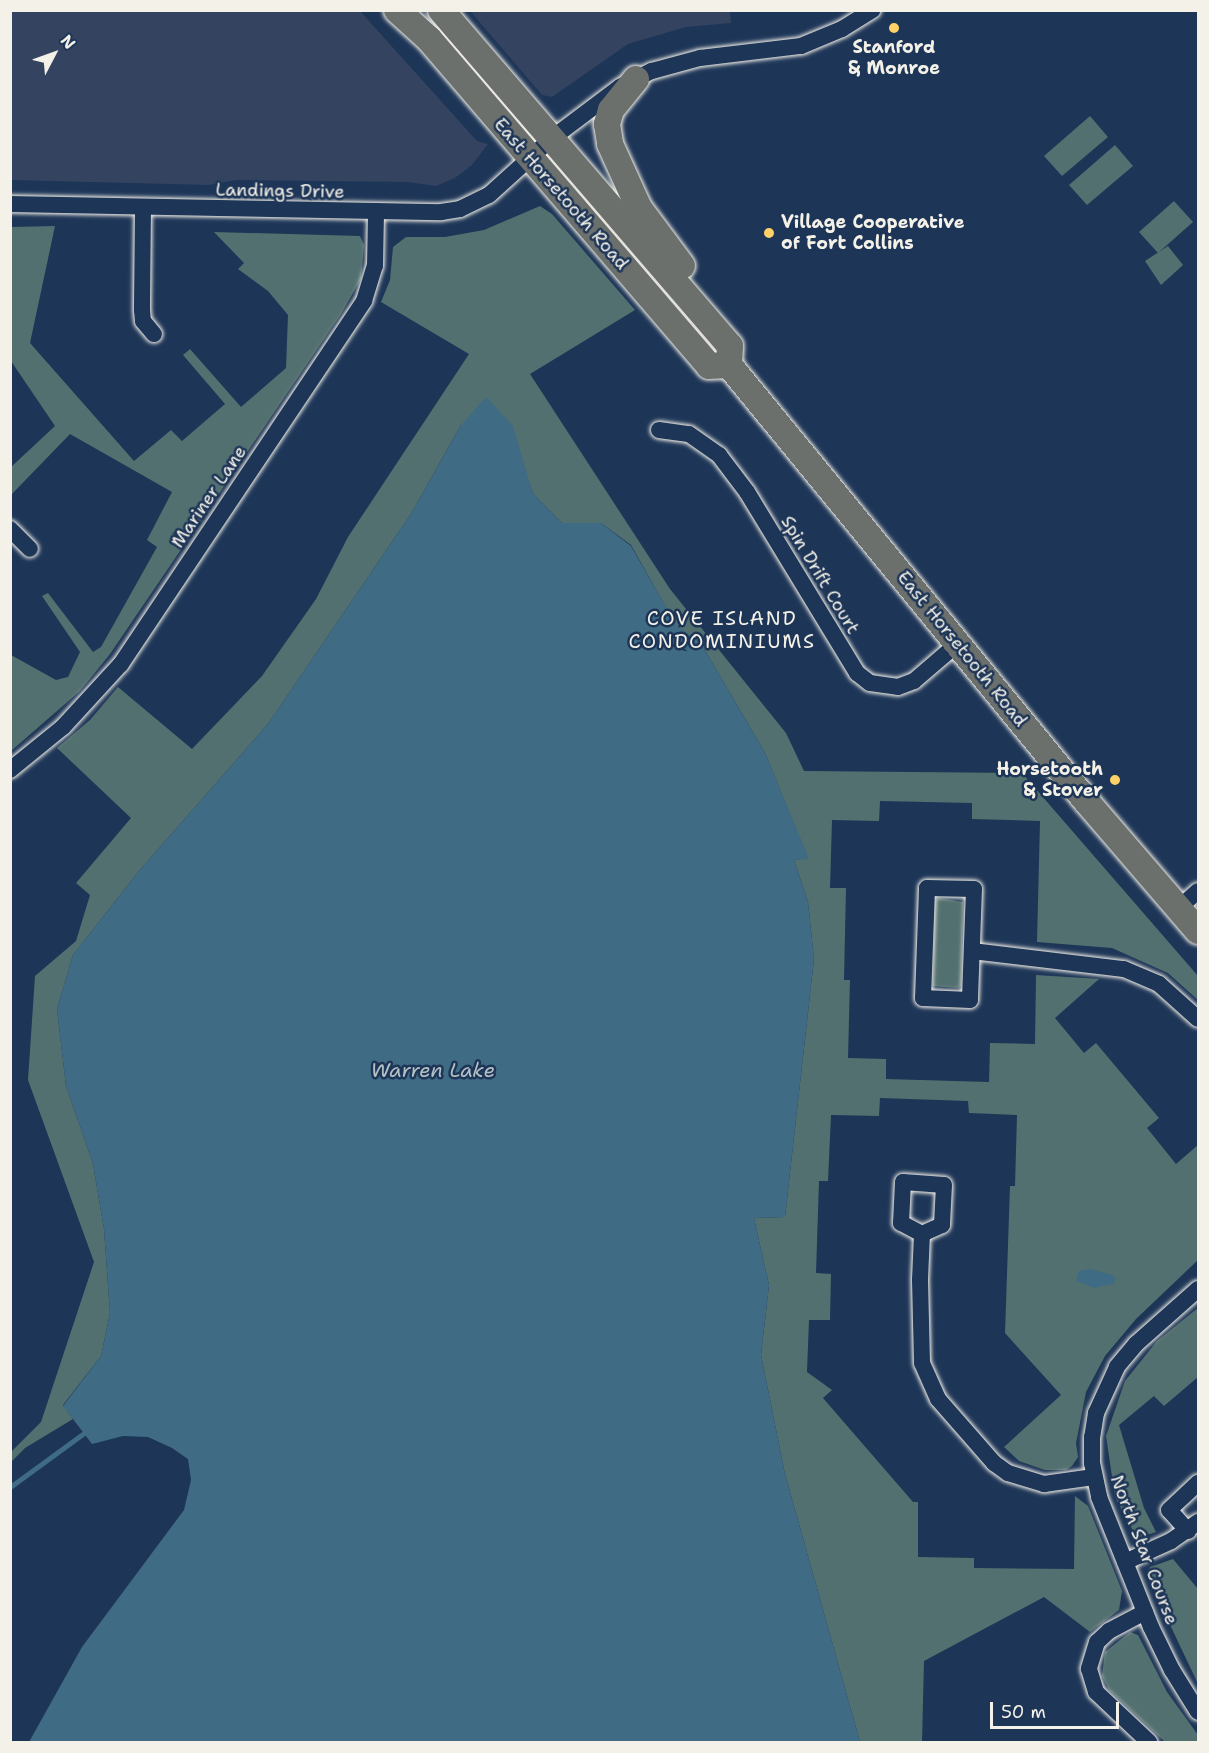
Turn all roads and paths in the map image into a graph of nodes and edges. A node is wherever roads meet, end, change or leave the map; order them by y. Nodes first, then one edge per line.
1 (397, 10) edge
2 (441, 10) edge
3 (872, 10) edge
4 (636, 79) junction
5 (551, 138) junction
6 (530, 157) junction
7 (10, 204) edge
8 (142, 208) junction
9 (376, 212) junction
10 (154, 334) dead end
11 (728, 354) junction
12 (660, 430) dead end
13 (10, 529) edge
14 (30, 549) dead end
15 (957, 644) junction
16 (10, 770) edge
17 (1198, 891) edge
18 (1179, 908) junction
19 (1198, 931) edge
20 (972, 951) junction
21 (1198, 1019) edge
22 (922, 1233) dead end
23 (1198, 1289) edge
24 (1094, 1477) junction
25 (1198, 1483) edge
26 (1193, 1526) edge
27 (1125, 1562) junction
28 (1145, 1612) junction
29 (1198, 1712) edge
30 (1149, 1743) edge

1 - 6 main road, East Horsetooth Road
2 - 5 main road, East Horsetooth Road
3 - 4 street, Landings Drive
4 - 5 street, Landings Drive
4 - 11 main road
5 - 6 street, Landings Drive
5 - 11 main road, East Horsetooth Road
6 - 9 street, Landings Drive
6 - 11 main road, East Horsetooth Road
7 - 8 street, Landings Drive
8 - 9 street, Landings Drive
8 - 10 street
9 - 16 street, Mariner Lane
11 - 15 main road, East Horsetooth Road
12 - 15 street, Spin Drift Court
13 - 14 street
15 - 18 main road, East Horsetooth Road
17 - 18 street
18 - 19 main road, East Horsetooth Road
20 - 20 street
20 - 21 street
22 - 24 street
23 - 24 street, North Star Course
24 - 27 street, North Star Course
25 - 26 street
26 - 27 street
27 - 28 street, North Star Course
28 - 29 street, North Star Course
28 - 30 street

